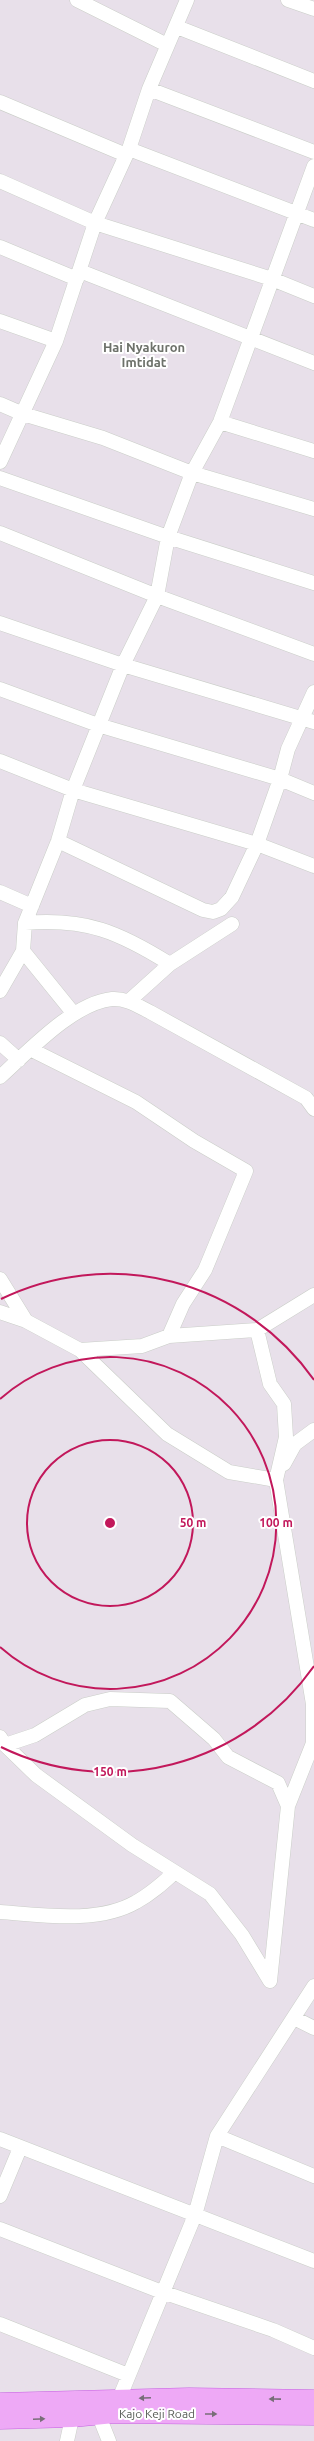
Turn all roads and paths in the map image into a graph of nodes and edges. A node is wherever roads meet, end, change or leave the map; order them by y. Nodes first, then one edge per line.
1 (77, 0) edge
2 (187, 0) edge
3 (288, 0) edge
4 (314, 9) edge
5 (177, 27) junction
6 (167, 45) junction
7 (314, 81) edge
8 (149, 89) junction
9 (0, 102) edge
10 (128, 152) junction
11 (314, 152) edge
12 (314, 166) edge
13 (0, 181) edge
14 (298, 214) junction
15 (314, 220) edge
16 (95, 223) junction
17 (0, 246) edge
18 (79, 275) junction
19 (272, 279) junction
20 (314, 296) edge
21 (0, 321) edge
22 (251, 337) junction
23 (56, 341) junction
24 (314, 363) edge
25 (0, 404) edge
26 (23, 414) junction
27 (220, 422) junction
28 (314, 451) edge
29 (0, 462) edge
30 (192, 473) junction
31 (0, 478) edge
32 (314, 509) edge
33 (0, 533) edge
34 (168, 537) junction
35 (314, 583) edge
36 (157, 596) junction
37 (0, 623) edge
38 (314, 654) edge
39 (123, 665) junction
40 (0, 689) edge
41 (314, 692) edge
42 (309, 720) edge
43 (98, 725) junction
44 (0, 761) edge
45 (280, 780) junction
46 (73, 790) junction
47 (314, 793) edge
48 (58, 841) junction
49 (257, 844) junction
50 (314, 866) edge
51 (0, 892) edge
52 (32, 906) junction
53 (26, 923) junction
54 (232, 924) dead end
55 (24, 951) junction
56 (170, 964) junction
57 (0, 991) edge
58 (129, 1001) junction
59 (74, 1014) junction
60 (0, 1043) edge
61 (32, 1050) junction
62 (19, 1060) junction
63 (0, 1077) edge
64 (314, 1109) edge
65 (0, 1279) edge
66 (314, 1295) edge
67 (0, 1312) edge
68 (26, 1321) junction
69 (257, 1330) junction
70 (169, 1336) junction
71 (80, 1350) junction
72 (314, 1430) edge
73 (276, 1480) junction
74 (2, 1741) edge
75 (288, 1806) junction
76 (175, 1872) junction
77 (0, 1912) edge
78 (314, 1986) edge
79 (294, 2018) junction
80 (314, 2028) edge
81 (217, 2136) junction
82 (0, 2139) edge
83 (20, 2148) junction
84 (314, 2176) edge
85 (0, 2196) edge
86 (194, 2215) junction
87 (0, 2229) edge
88 (314, 2261) edge
89 (162, 2292) junction
90 (0, 2324) edge
91 (314, 2348) edge
92 (128, 2375) junction
93 (120, 2399) junction
94 (314, 2399) edge
95 (0, 2402) edge
96 (99, 2416) junction
97 (314, 2416) edge
98 (72, 2418) junction
99 (0, 2420) edge
100 (68, 2441) edge
101 (109, 2441) edge

1 - 6 street
2 - 5 street
3 - 4 street
5 - 6 street
5 - 7 street
6 - 8 street
8 - 10 street
8 - 11 street
9 - 10 street
10 - 14 street
10 - 16 street
12 - 14 street
13 - 16 street
14 - 15 street
14 - 19 street
16 - 18 street
16 - 19 street
17 - 18 street
18 - 22 street
18 - 23 street
19 - 20 street
19 - 22 street
21 - 23 street
22 - 24 street
22 - 27 street
23 - 26 street
25 - 26 street
26 - 29 street
26 - 30 street
27 - 28 street
27 - 30 street
30 - 32 street
30 - 34 street
31 - 34 street
33 - 36 street
34 - 35 street
34 - 36 street
36 - 38 street
36 - 39 street
37 - 39 street
39 - 42 street
39 - 43 street
40 - 43 street
41 - 42 street
42 - 45 street
43 - 45 street
43 - 46 street
44 - 46 street
45 - 47 street
45 - 49 street
46 - 48 street
46 - 49 street
48 - 49 street
48 - 52 street
49 - 50 street
51 - 52 street
52 - 53 street
53 - 55 street
53 - 56 street
54 - 56 street
55 - 57 street
55 - 59 street
56 - 58 street
58 - 59 street
58 - 64 street
59 - 61 street
60 - 62 street
61 - 62 street
61 - 70 street
62 - 63 street
65 - 68 street
66 - 69 street
67 - 68 street
68 - 71 street
69 - 70 street
69 - 73 street
70 - 71 street
71 - 73 street
72 - 73 street
73 - 75 street
74 - 75 street
74 - 76 street
75 - 76 street
76 - 77 street
78 - 79 street
79 - 80 street
79 - 81 street
81 - 84 street
81 - 86 street
82 - 83 street
83 - 85 street
83 - 86 street
86 - 88 street
86 - 89 street
87 - 89 street
89 - 91 street
89 - 92 street
90 - 92 street
92 - 93 street
94 -> 93 main road, Kajo Keji Road
93 - 95 main road, Kajo Keji Road
96 -> 97 main road, Kajo Keji Road
96 - 98 main road, Kajo Keji Road
96 - 101 street
99 -> 98 main road, Kajo Keji Road
98 - 100 street

